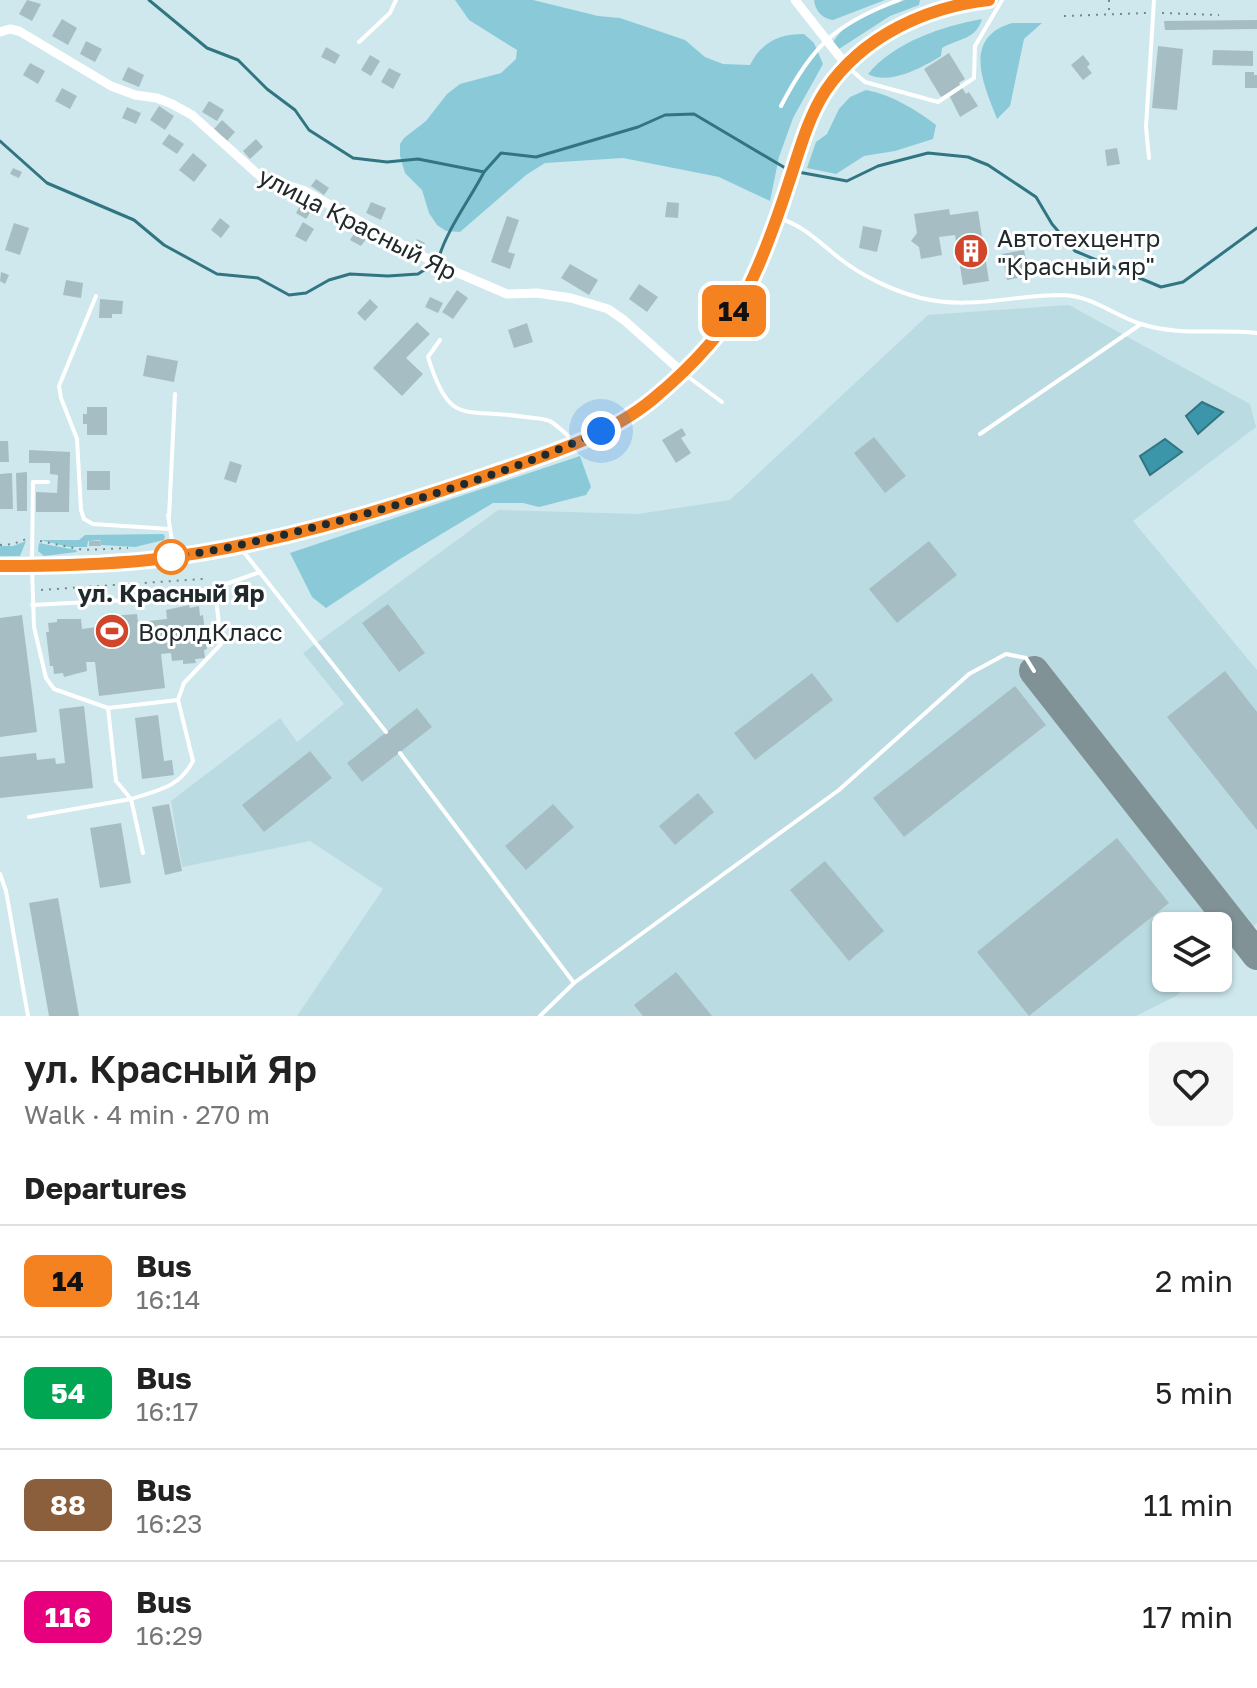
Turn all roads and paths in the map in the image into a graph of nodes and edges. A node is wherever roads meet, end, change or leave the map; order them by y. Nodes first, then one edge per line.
1 (396, 0) edge
2 (795, 0) edge
3 (899, 0) edge
4 (989, 0) edge
5 (1002, 0) edge
6 (1109, 0) edge
7 (1154, 0) edge
8 (937, 4) edge
9 (1153, 13) junction
10 (1109, 14) junction
11 (1219, 15) dead end
12 (1064, 16) dead end
13 (0, 32) edge
14 (825, 40) junction
15 (359, 42) dead end
16 (847, 66) junction
17 (781, 106) dead end
18 (1149, 158) dead end
19 (777, 217) junction
20 (96, 296) dead end
21 (1141, 324) junction
22 (1257, 333) edge
23 (440, 340) dead end
24 (682, 372) junction
25 (175, 394) dead end
26 (722, 402) dead end
27 (980, 434) dead end
28 (576, 442) junction
29 (48, 482) dead end
30 (170, 529) junction
31 (32, 539) junction
32 (0, 545) edge
33 (239, 546) junction
34 (130, 548) dead end
35 (175, 557) junction
36 (0, 566) edge
37 (32, 566) junction
38 (260, 572) junction
39 (148, 575) dead end
40 (149, 583) junction
41 (215, 588) junction
42 (32, 590) junction
43 (32, 605) junction
44 (1034, 671) dead end
45 (178, 700) junction
46 (108, 708) junction
47 (386, 732) dead end
48 (400, 753) dead end
49 (131, 799) junction
50 (29, 817) dead end
51 (143, 853) dead end
52 (0, 874) edge
53 (3, 891) edge
54 (574, 983) junction
55 (28, 1016) edge
56 (540, 1016) edge

1 - 15 lane
2 - 14 street
3 - 14 lane
4 - 8 main road
5 - 16 lane
6 - 10 path
7 - 9 lane
8 - 16 main road
9 - 10 path
9 - 11 path
9 - 18 lane
10 - 12 path
13 - 24 street, улица Красный Яр
14 - 16 street
14 - 17 lane
16 - 19 main road
19 - 21 lane
19 - 24 main road
20 - 30 lane
21 - 22 lane
21 - 27 lane
23 - 28 lane
24 - 26 lane
24 - 28 main road
25 - 30 lane
28 - 33 main road
29 - 31 lane
30 - 35 lane
31 - 32 path
31 - 34 path
31 - 37 lane
33 - 35 main road
33 - 38 lane
35 - 37 main road
36 - 37 main road
37 - 42 lane
38 - 41 lane
38 - 47 lane
39 - 40 path
40 - 41 path
40 - 42 path
41 - 43 lane
41 - 45 lane
42 - 43 lane
43 - 46 lane
44 - 54 lane
45 - 46 lane
45 - 49 lane
46 - 49 lane
48 - 54 lane
49 - 50 lane
49 - 51 lane
52 - 53 lane
53 - 55 lane
54 - 56 lane

